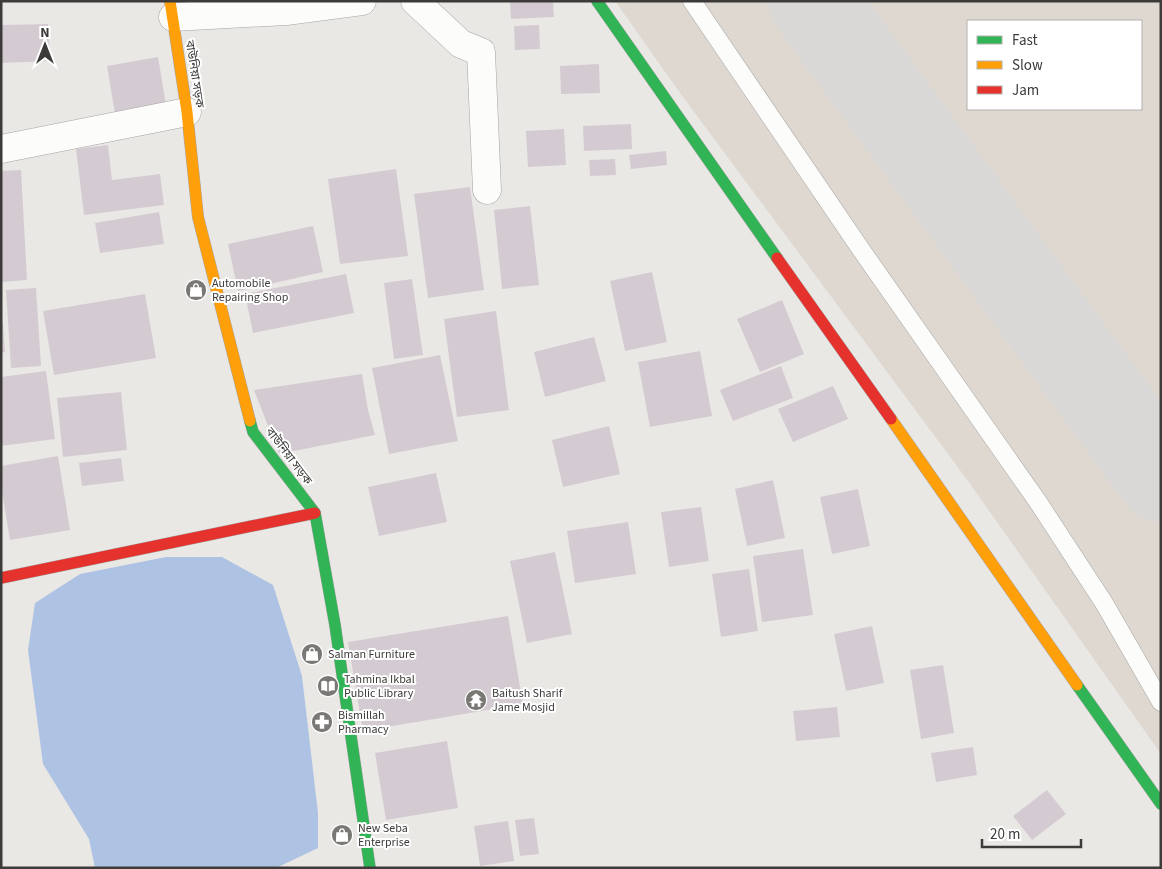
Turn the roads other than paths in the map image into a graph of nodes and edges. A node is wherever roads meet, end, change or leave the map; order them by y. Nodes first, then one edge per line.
1 (362, 1) edge
2 (415, 1) edge
3 (597, 1) edge
4 (692, 1) edge
5 (171, 9) edge
6 (187, 112) junction
7 (1, 149) edge
8 (487, 190) dead end
9 (315, 513) junction
10 (1, 578) edge
11 (1161, 702) edge
12 (1161, 804) edge
13 (370, 868) edge

1 - 5 street
2 - 8 street
3 - 12 street
4 - 11 lane
5 - 6 street, বাউনিয়া সড়ক
6 - 7 street
6 - 9 street, বাউনিয়া সড়ক
9 - 10 street
9 - 13 street, বাউনিয়া সড়ক

